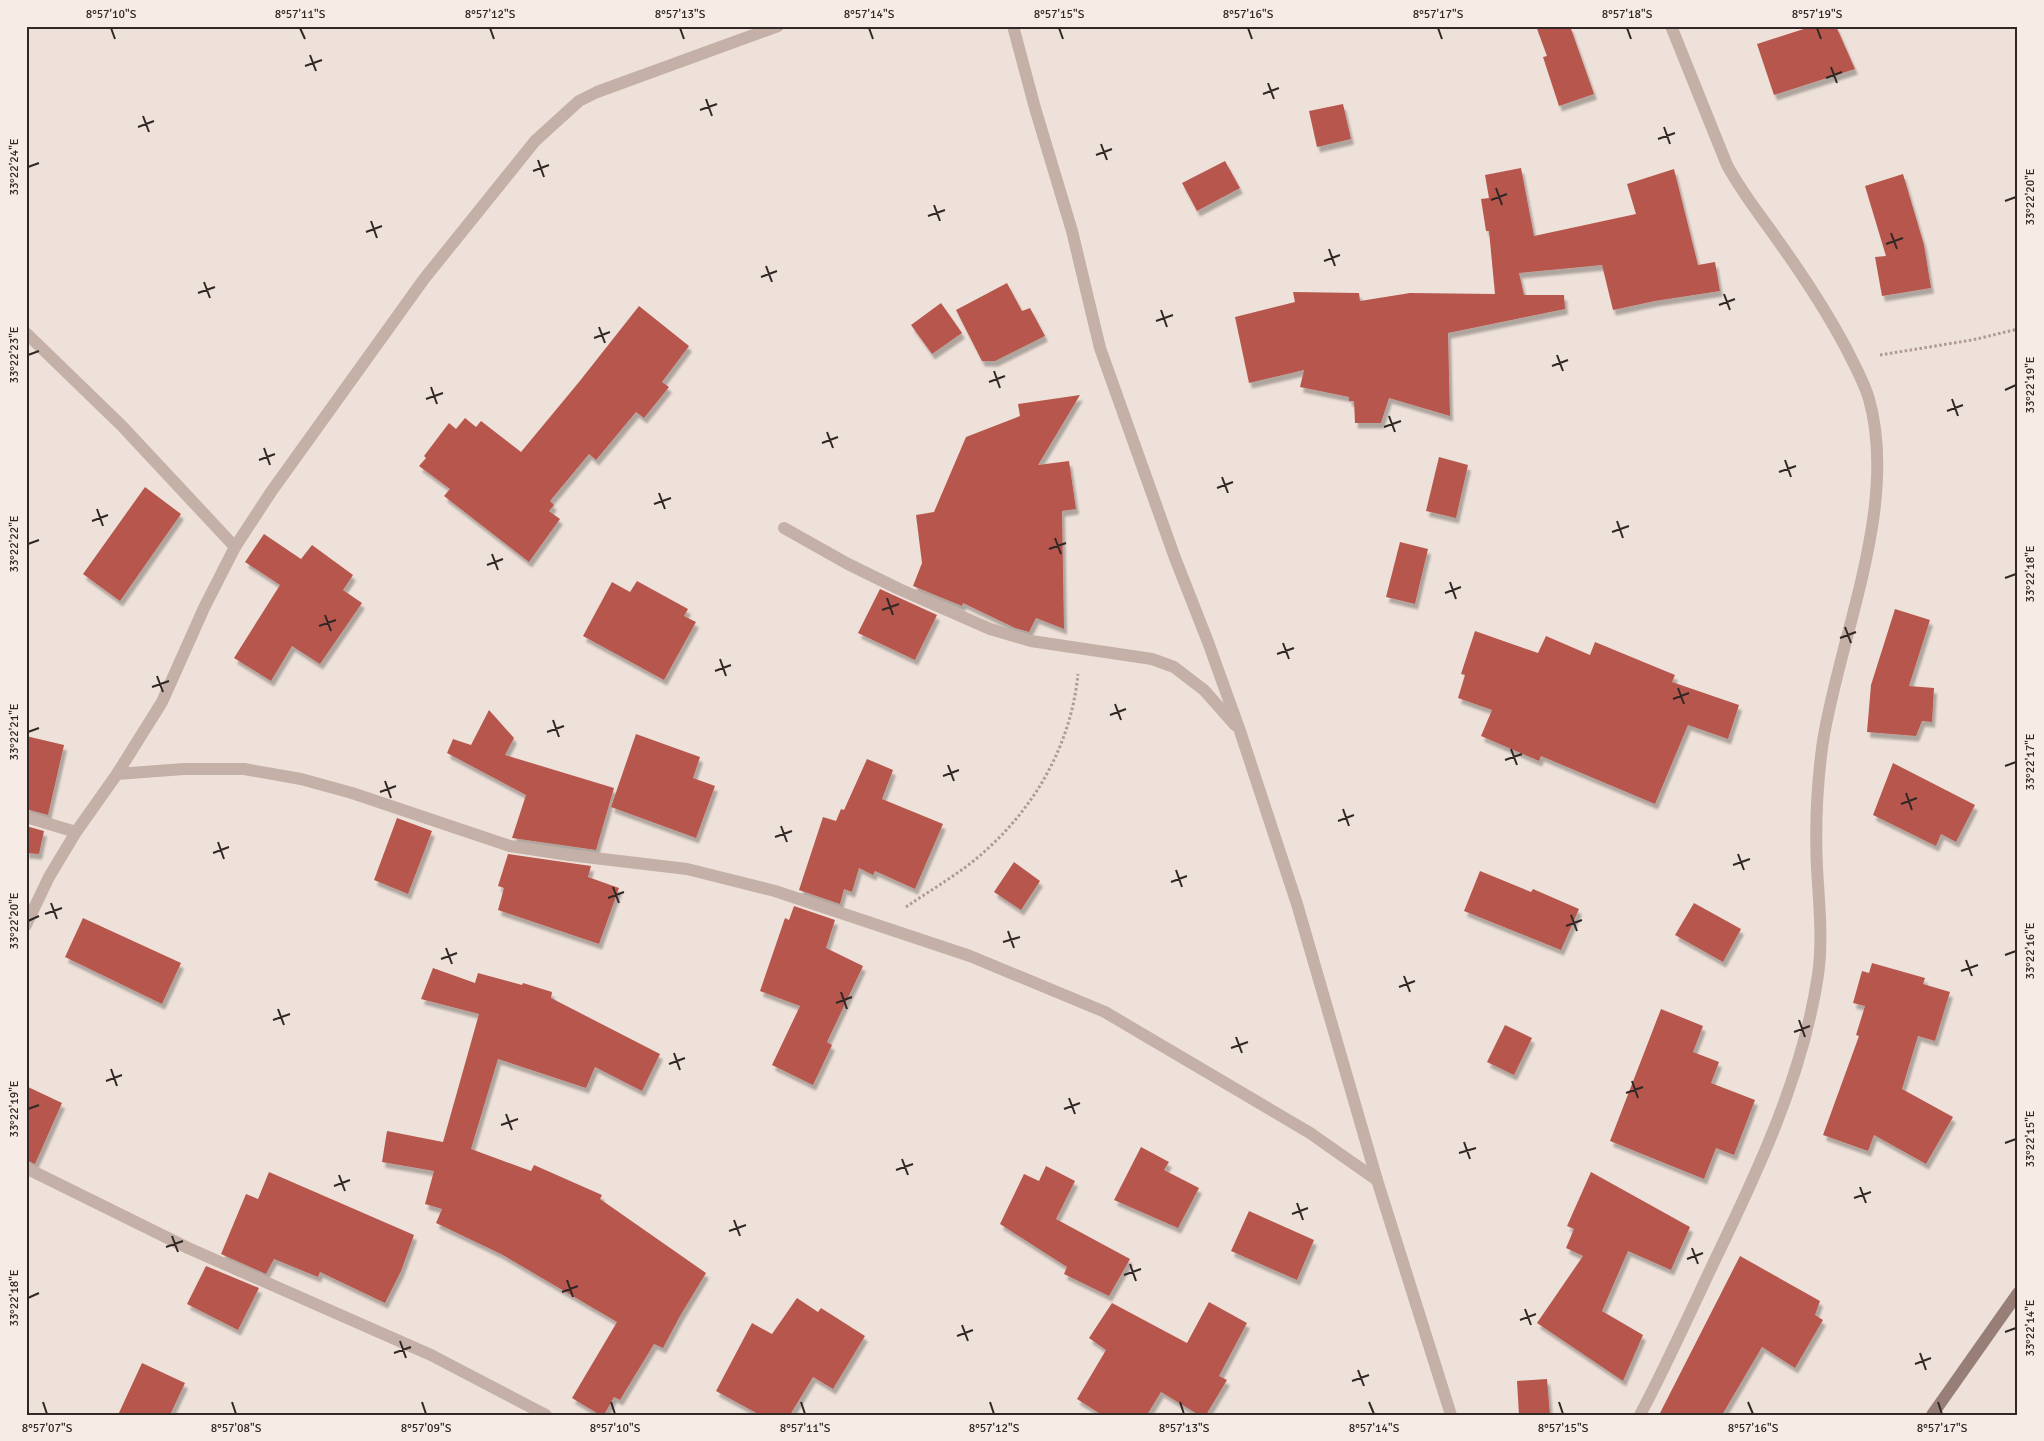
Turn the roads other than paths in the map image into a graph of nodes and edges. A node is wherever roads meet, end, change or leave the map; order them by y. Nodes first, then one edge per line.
1 (778, 26) edge
2 (1013, 26) edge
3 (1671, 26) edge
4 (26, 333) edge
5 (784, 528) dead end
6 (235, 547) junction
7 (1240, 731) junction
8 (117, 774) junction
9 (26, 818) edge
10 (76, 832) junction
11 (26, 925) edge
12 (26, 1168) edge
13 (1377, 1180) junction
14 (2018, 1293) edge
15 (546, 1415) edge
16 (1451, 1415) edge
17 (1640, 1415) edge
18 (1932, 1415) edge

1 - 6 street
2 - 7 street
3 - 17 street
4 - 6 street
5 - 7 street
6 - 8 street
7 - 13 street
8 - 10 street
8 - 13 street
9 - 10 street
10 - 11 street
12 - 15 street
13 - 16 street
14 - 18 main road

